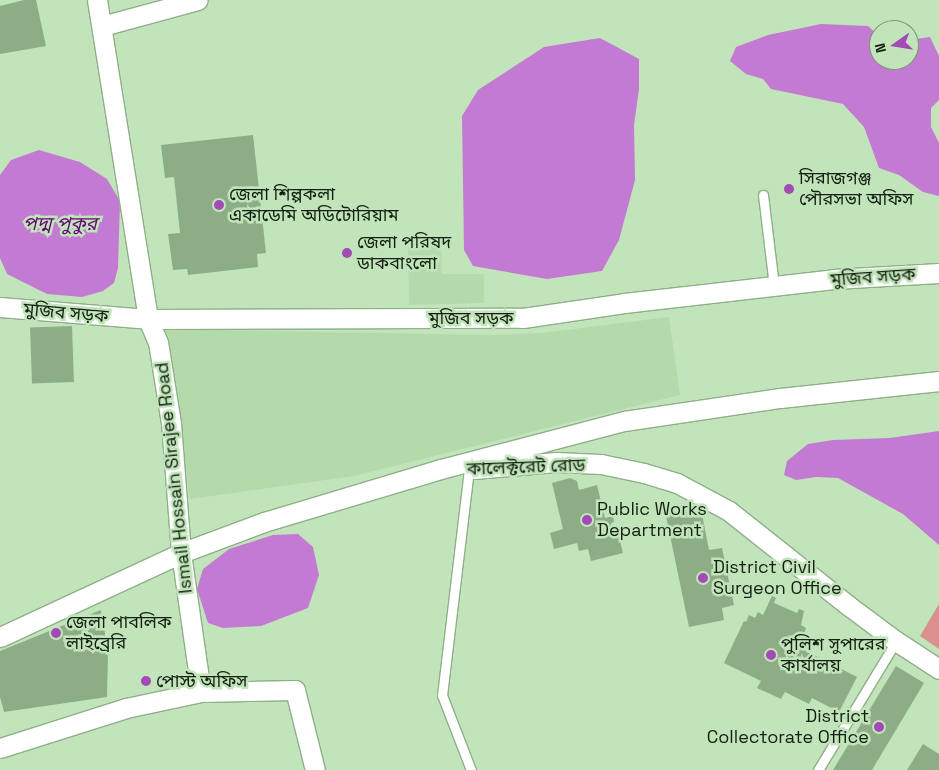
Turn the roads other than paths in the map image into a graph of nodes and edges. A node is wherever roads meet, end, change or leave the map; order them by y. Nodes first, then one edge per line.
1 (96, 0) edge
2 (198, 0) edge
3 (102, 26) junction
4 (763, 195) dead end
5 (939, 272) edge
6 (774, 286) junction
7 (0, 307) edge
8 (148, 319) junction
9 (939, 380) edge
10 (441, 469) junction
11 (469, 469) junction
12 (181, 553) junction
13 (0, 637) edge
14 (896, 641) junction
15 (939, 669) edge
16 (201, 692) junction
17 (0, 748) edge
18 (315, 770) edge
19 (471, 770) edge
20 (818, 770) edge

1 - 3 street, Ismail Hossain Sirajee Road
2 - 3 street
3 - 8 street, Ismail Hossain Sirajee Road
4 - 6 lane
5 - 6 street, মুজিব সড়ক
6 - 8 street, মুজিব সড়ক
7 - 8 street, মুজিব সড়ক
8 - 12 street, Ismail Hossain Sirajee Road
9 - 10 street
10 - 11 street, কালেক্টরেট রোড
10 - 12 street
11 - 14 street, কালেক্টরেট রোড
11 - 19 lane
12 - 13 street
12 - 16 street, Ismail Hossain Sirajee Road
14 - 15 street, কালেক্টরেট রোড
14 - 20 lane
16 - 17 street
16 - 18 street

